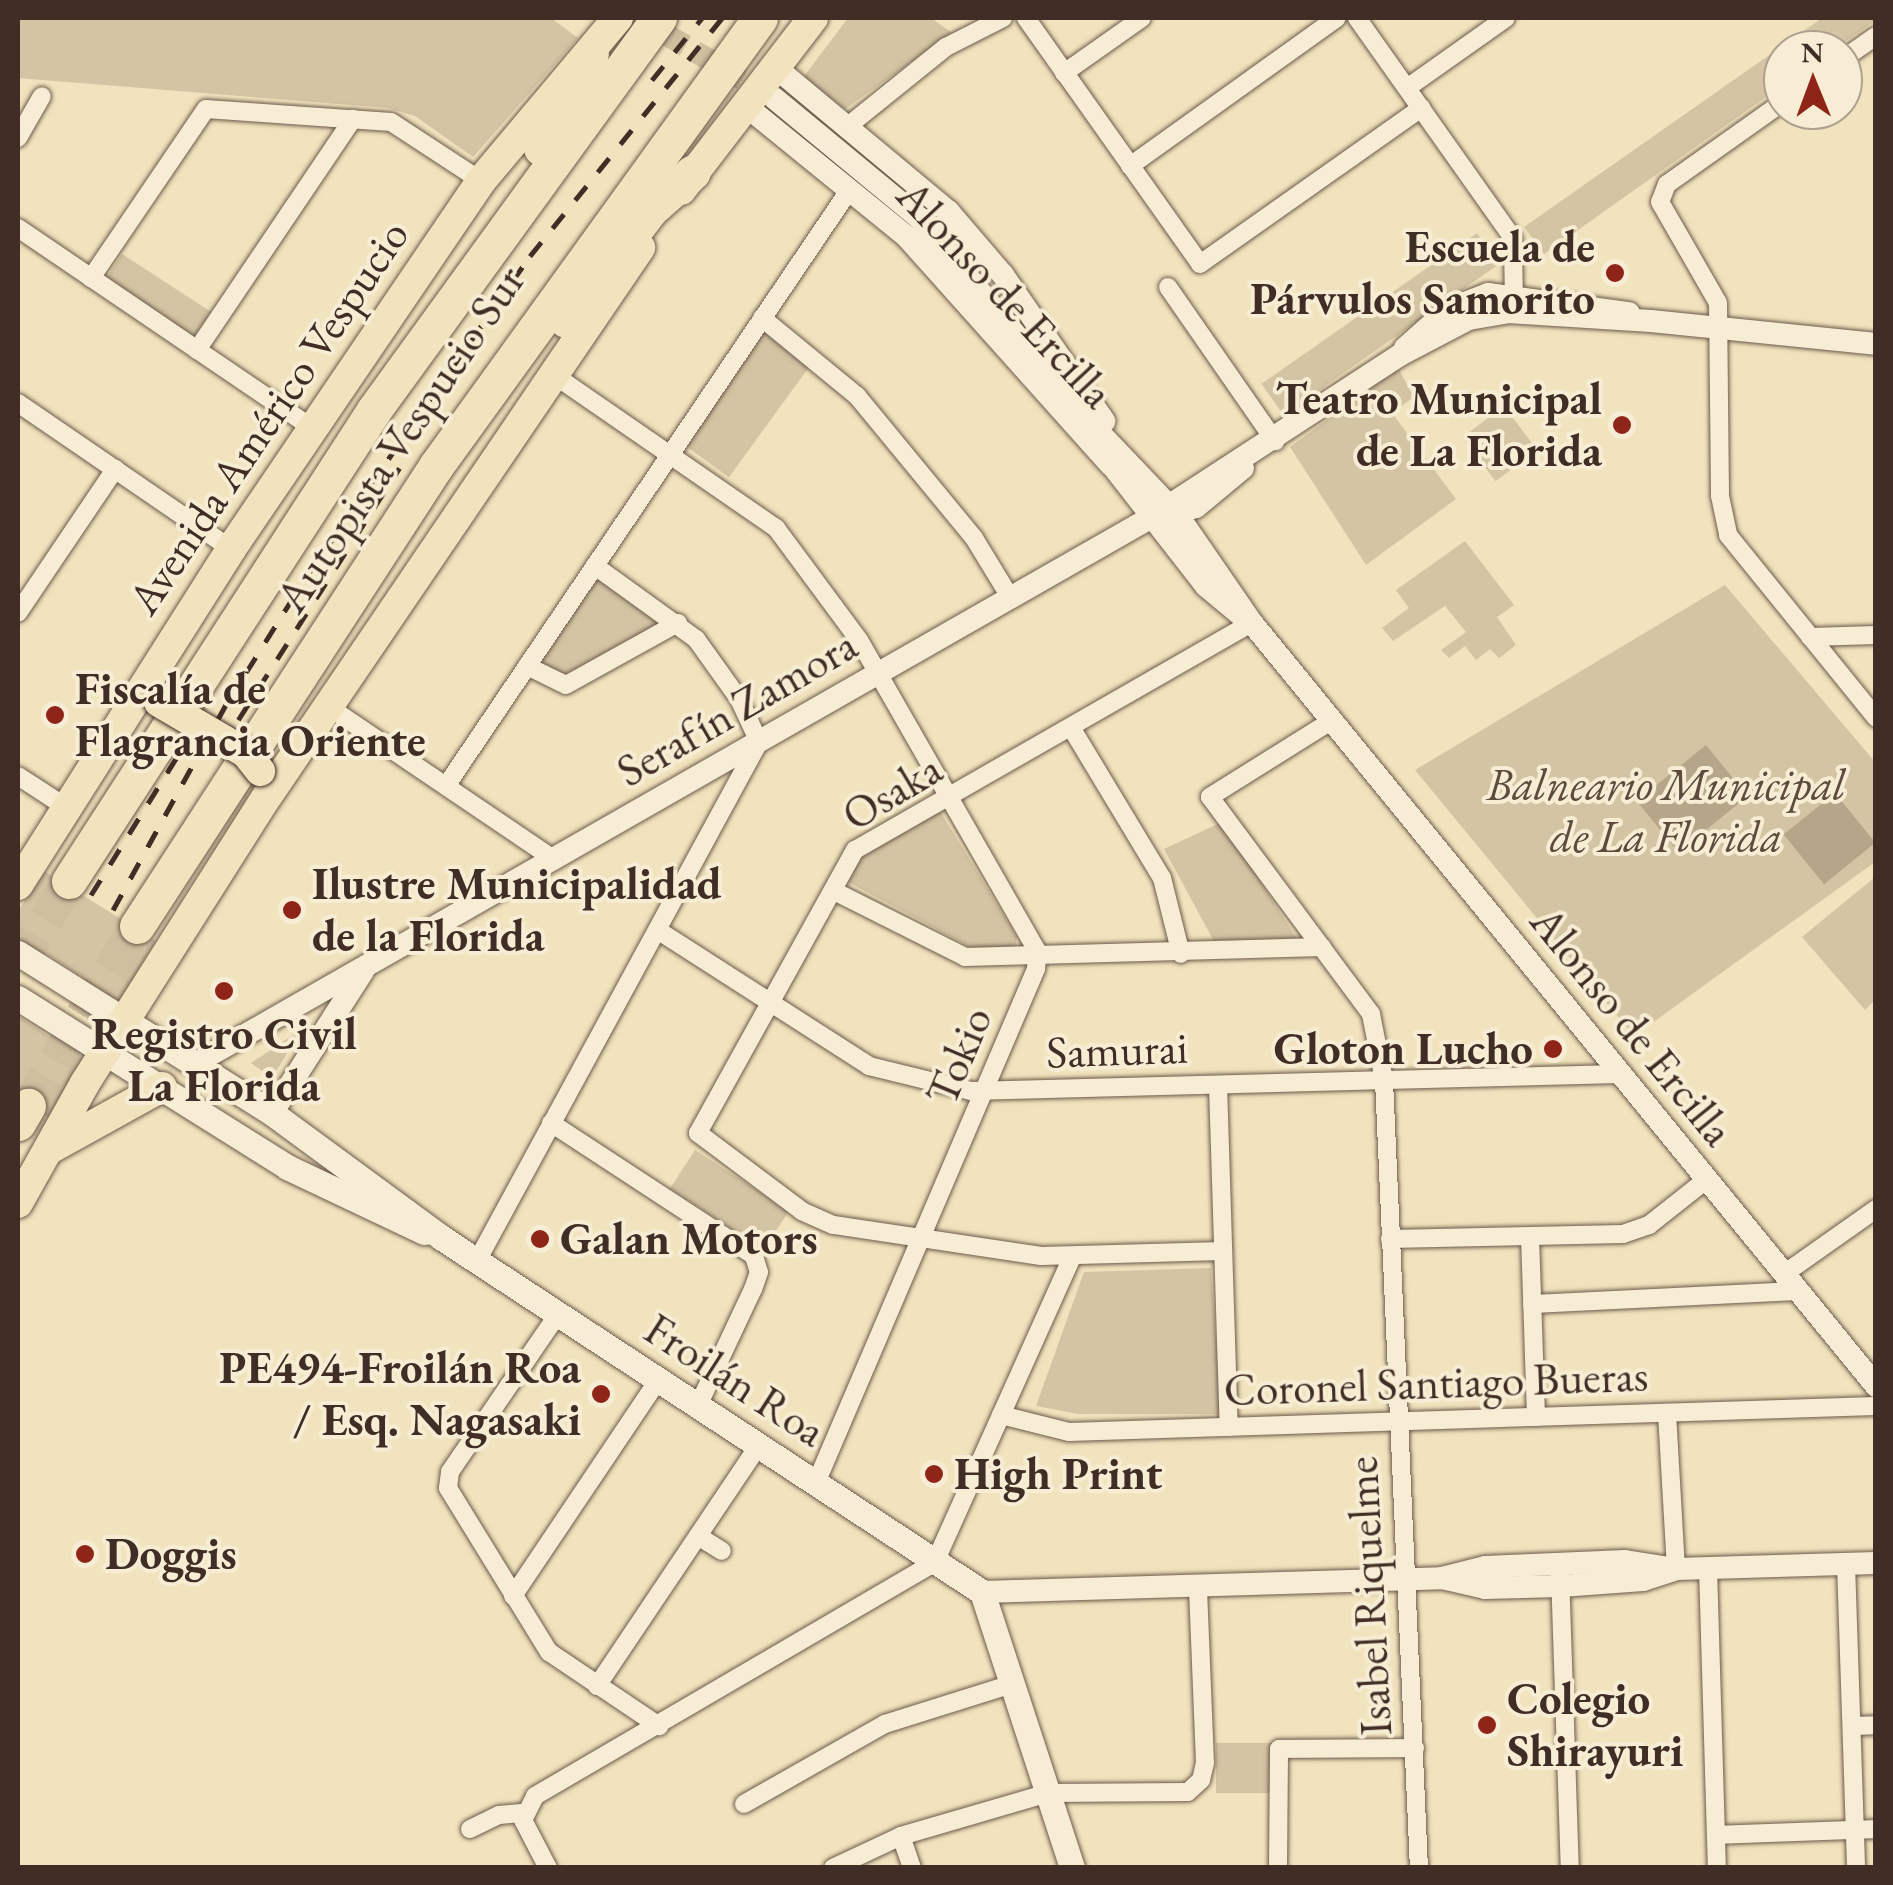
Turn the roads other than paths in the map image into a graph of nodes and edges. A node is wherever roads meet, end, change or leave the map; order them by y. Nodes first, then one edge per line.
1 (659, 18) edge
2 (760, 18) edge
3 (813, 18) edge
4 (1002, 18) edge
5 (1026, 18) edge
6 (1142, 18) edge
7 (1337, 18) edge
8 (1357, 18) edge
9 (1506, 18) edge
10 (603, 30) edge
11 (1064, 73) junction
12 (1407, 88) junction
13 (765, 90) junction
14 (42, 96) dead end
15 (1421, 108) junction
16 (1763, 116) edge
17 (353, 119) junction
18 (848, 126) junction
19 (18, 138) edge
20 (1130, 166) junction
21 (694, 172) junction
22 (481, 181) junction
23 (850, 189) junction
24 (18, 228) edge
25 (492, 242) junction
26 (91, 278) junction
27 (1168, 286) dead end
28 (1514, 304) junction
29 (762, 318) junction
30 (1719, 328) junction
31 (1876, 344) edge
32 (197, 350) junction
33 (554, 375) junction
34 (18, 403) edge
35 (312, 428) junction
36 (1271, 443) junction
37 (671, 453) junction
38 (1118, 461) junction
39 (436, 466) junction
40 (115, 470) junction
41 (1165, 512) junction
42 (231, 549) junction
43 (595, 566) junction
44 (1010, 597) junction
45 (18, 613) edge
46 (678, 622) junction
47 (1252, 624) junction
48 (1876, 635) edge
49 (1810, 637) junction
50 (527, 666) junction
51 (877, 674) junction
52 (145, 705) junction
53 (329, 707) junction
54 (1876, 718) edge
55 (1332, 721) junction
56 (1072, 728) junction
57 (759, 742) junction
58 (18, 776) edge
59 (264, 783) junction
60 (446, 786) junction
61 (950, 800) junction
62 (68, 808) junction
63 (555, 860) junction
64 (69, 880) tunnel mouth
65 (18, 886) edge
66 (834, 890) junction
67 (137, 926) tunnel mouth
68 (660, 931) junction
69 (1322, 947) junction
70 (18, 953) edge
71 (1182, 954) junction
72 (1039, 958) junction
73 (366, 968) junction
74 (18, 998) edge
75 (770, 1003) junction
76 (125, 1020) junction
77 (104, 1052) junction
78 (196, 1062) junction
79 (1619, 1074) junction
80 (1384, 1080) junction
81 (1218, 1085) junction
82 (162, 1087) junction
83 (984, 1092) junction
84 (272, 1112) junction
85 (215, 1119) junction
86 (551, 1123) junction
87 (50, 1149) junction
88 (1706, 1180) junction
89 (18, 1203) edge
90 (1876, 1208) edge
91 (1530, 1236) junction
92 (442, 1238) junction
93 (1390, 1239) junction
94 (922, 1240) junction
95 (1223, 1252) junction
96 (1072, 1258) junction
97 (476, 1262) junction
98 (1791, 1283) junction
99 (1532, 1304) junction
100 (558, 1314) junction
101 (658, 1380) junction
102 (1876, 1386) edge
103 (698, 1406) junction
104 (1876, 1406) edge
105 (1667, 1413) junction
106 (1001, 1415) junction
107 (1536, 1417) junction
108 (1396, 1422) junction
109 (1229, 1427) junction
110 (758, 1446) junction
111 (816, 1484) junction
112 (698, 1536) junction
113 (722, 1551) dead end
114 (935, 1562) junction
115 (1876, 1562) edge
116 (1846, 1564) junction
117 (1708, 1568) junction
118 (1676, 1569) junction
119 (1560, 1575) junction
120 (1402, 1580) junction
121 (1198, 1586) junction
122 (982, 1592) junction
123 (512, 1596) junction
124 (1012, 1684) junction
125 (598, 1686) junction
126 (659, 1726) junction
127 (1852, 1726) junction
128 (1876, 1726) edge
129 (1415, 1748) junction
130 (1048, 1793) junction
131 (744, 1804) dead end
132 (524, 1813) junction
133 (1876, 1829) edge
134 (470, 1830) dead end
135 (1855, 1830) junction
136 (1716, 1835) junction
137 (902, 1836) junction
138 (548, 1868) edge
139 (833, 1868) edge
140 (912, 1868) edge
141 (1072, 1868) edge
142 (1278, 1868) edge
143 (1418, 1868) edge
144 (1570, 1868) edge
145 (1717, 1868) edge
146 (1856, 1868) edge

1 - 25 highway, Autopista Vespucio Sur
2 - 39 highway, Autopista Vespucio Sur
3 - 13 main road
4 - 18 street
5 - 11 street
6 - 11 street
7 - 20 street
8 - 12 street
9 - 12 street
10 - 22 main road, Avenida Américo Vespucio
10 - 25 highway
11 - 20 street
12 - 15 street
13 - 18 street, Alonso de Ercilla
13 - 21 main road
13 - 23 street, Alonso de Ercilla
13 - 38 street, Alonso de Ercilla
14 - 19 street
15 - 20 street
15 - 28 street
16 - 30 street
17 - 22 street
17 - 26 street
17 - 32 street
18 - 38 street, Alonso de Ercilla
21 - 33 main road
21 - 39 highway
22 - 35 main road, Avenida Américo Vespucio
23 - 29 street
23 - 38 street, Alonso de Ercilla
24 - 26 street
25 - 64 highway, Autopista Vespucio Sur
26 - 32 street
27 - 36 street
28 - 30 street, Serafín Zamora
28 - 36 street, Serafín Zamora
29 - 37 street
29 - 44 street
30 - 31 street, Serafín Zamora
30 - 49 street
32 - 35 street
33 - 37 street
33 - 53 main road
34 - 40 street
35 - 42 main road, Avenida Américo Vespucio
36 - 41 street, Serafín Zamora
37 - 43 street
37 - 51 street
38 - 41 street, Alonso de Ercilla
39 - 67 highway, Autopista Vespucio Sur
40 - 42 street
40 - 45 street
41 - 44 street, Serafín Zamora
41 - 47 street, Alonso de Ercilla
42 - 52 main road, Avenida Américo Vespucio
43 - 46 street
43 - 50 street
44 - 51 street, Serafín Zamora
46 - 50 street
46 - 57 street
47 - 55 street, Alonso de Ercilla
47 - 56 street, Osaka
48 - 49 street
49 - 54 street
50 - 60 street
51 - 57 street, Serafín Zamora
51 - 61 street
52 - 59 main road, bridge
52 - 62 main road, Avenida Américo Vespucio
53 - 59 main road
53 - 60 street
55 - 69 street, Isabel Riquelme
55 - 79 street, Alonso de Ercilla
56 - 61 street, Osaka
56 - 71 street
57 - 63 street, Serafín Zamora
57 - 68 street
58 - 62 street
59 - 76 main road
60 - 63 street
61 - 66 street, Osaka
61 - 72 street
62 - 65 main road, Avenida Américo Vespucio
63 - 73 street, Serafín Zamora
66 - 72 street
66 - 75 street, Osaka
68 - 75 street, Samurai
68 - 86 street
69 - 71 street
69 - 80 street, Isabel Riquelme
70 - 76 main road, Froilán Roa
71 - 72 street
72 - 83 street, Tokio
73 - 78 street, Serafín Zamora
73 - 84 street, Serafín Zamora
74 - 77 main road, Froilán Roa
75 - 83 street, Samurai
75 - 94 street, Osaka
76 - 77 main road
76 - 78 main road, Froilán Roa
77 - 82 main road, Froilán Roa
77 - 87 main road
78 - 84 main road, Froilán Roa
79 - 80 street, Samurai
79 - 88 street, Alonso de Ercilla
80 - 81 street, Samurai
80 - 93 street, Isabel Riquelme
81 - 83 street, Samurai
81 - 95 street
82 - 85 main road, Froilán Roa
82 - 87 main road
83 - 94 street, Tokio
84 - 85 main road
84 - 92 main road, Froilán Roa
85 - 92 main road, Froilán Roa
86 - 97 street
86 - 103 street
87 - 89 main road
88 - 91 street
88 - 98 street, Alonso de Ercilla
90 - 98 street
91 - 93 street
91 - 99 street
92 - 97 main road, Froilán Roa
93 - 108 street, Isabel Riquelme
94 - 96 street
94 - 111 street, Tokio
95 - 96 street
95 - 109 street
96 - 106 street
97 - 100 main road, Froilán Roa
98 - 99 street
98 - 102 street, Alonso de Ercilla
99 - 107 street
100 - 101 main road, Froilán Roa
100 - 123 street
101 - 103 main road, Froilán Roa
101 - 123 street
103 - 110 main road, Froilán Roa
104 - 105 street, Coronel Santiago Bueras
105 - 107 street, Coronel Santiago Bueras
105 - 118 street
106 - 109 street, Coronel Santiago Bueras
106 - 114 street
107 - 108 street, Coronel Santiago Bueras
108 - 109 street, Coronel Santiago Bueras
108 - 120 street, Isabel Riquelme
110 - 111 main road, Froilán Roa
110 - 112 street
111 - 114 main road, Froilán Roa
112 - 113 street
112 - 125 street
114 - 122 main road, Froilán Roa
114 - 126 street
115 - 116 street
116 - 117 street
116 - 127 street
117 - 118 street
117 - 136 street
118 - 119 street
119 - 120 street
119 - 144 street
120 - 121 street
120 - 129 street, Isabel Riquelme
121 - 122 street
121 - 130 street
122 - 124 main road
123 - 125 street
124 - 130 main road
124 - 131 street
125 - 126 street
126 - 132 street
127 - 128 street
127 - 135 street
129 - 142 street
129 - 143 street, Isabel Riquelme
130 - 137 street
130 - 141 main road
132 - 134 street
132 - 138 street
133 - 135 street
135 - 136 street
135 - 146 street
136 - 145 street
137 - 139 street
137 - 140 street

